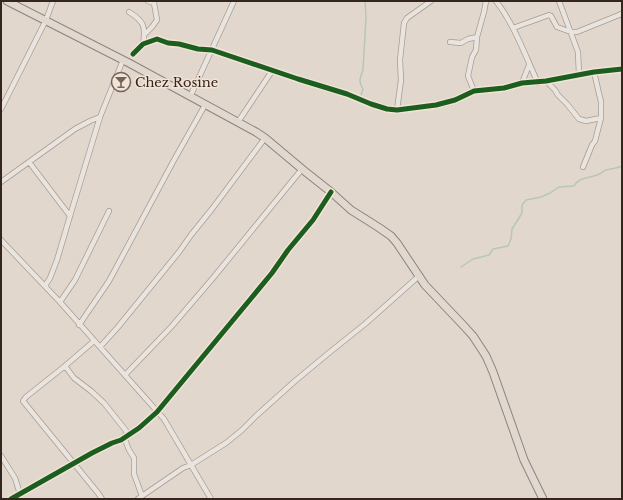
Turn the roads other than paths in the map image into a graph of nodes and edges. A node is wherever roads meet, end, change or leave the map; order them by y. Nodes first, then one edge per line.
1 (7, 1) edge
2 (53, 1) edge
3 (148, 1) edge
4 (234, 1) edge
5 (431, 1) edge
6 (486, 1) edge
7 (496, 1) edge
8 (559, 1) edge
9 (129, 12) dead end
10 (622, 15) edge
11 (46, 20) junction
12 (513, 28) junction
13 (571, 32) junction
14 (145, 34) junction
15 (477, 38) junction
16 (450, 42) dead end
17 (143, 44) junction
18 (212, 50) junction
19 (133, 54) dead end
20 (123, 60) junction
21 (529, 65) junction
22 (622, 69) edge
23 (272, 70) junction
24 (594, 72) junction
25 (579, 75) junction
26 (546, 81) junction
27 (522, 83) junction
28 (538, 83) junction
29 (474, 91) junction
30 (190, 97) junction
31 (206, 105) junction
32 (1, 109) edge
33 (397, 110) junction
34 (100, 117) junction
35 (601, 118) junction
36 (238, 122) junction
37 (265, 138) junction
38 (29, 162) junction
39 (583, 167) dead end
40 (302, 169) junction
41 (1, 182) edge
42 (331, 192) junction
43 (109, 211) dead end
44 (70, 216) junction
45 (1, 240) edge
46 (419, 276) junction
47 (45, 286) junction
48 (60, 302) junction
49 (79, 325) junction
50 (94, 341) junction
51 (100, 347) junction
52 (65, 366) junction
53 (125, 375) junction
54 (157, 412) junction
55 (124, 437) junction
56 (1, 456) edge
57 (74, 464) junction
58 (191, 465) junction
59 (20, 494) junction
60 (140, 497) edge
61 (11, 499) edge
62 (102, 499) edge
63 (211, 499) edge
64 (543, 499) edge

1 - 11 main road
2 - 11 street
3 - 14 street
4 - 18 street
5 - 33 street
6 - 15 street
7 - 12 street
8 - 13 street
9 - 14 street
10 - 13 street
11 - 20 main road
11 - 32 street
12 - 13 street
12 - 21 street
13 - 25 street
14 - 17 street
15 - 16 street
15 - 29 street
17 - 18 street
17 - 19 street
18 - 23 street
18 - 30 street
20 - 30 main road
20 - 34 street
21 - 27 street
21 - 28 street
22 - 24 street
23 - 33 street
23 - 36 street
24 - 25 street
24 - 35 street
25 - 26 street
26 - 28 street
26 - 35 street
27 - 28 street
27 - 29 street
29 - 33 street
30 - 31 main road
31 - 36 main road
31 - 49 street
34 - 38 street
34 - 44 street
35 - 39 street
36 - 37 main road
37 - 40 main road
37 - 51 street
38 - 41 street
38 - 44 street
40 - 42 main road
40 - 53 street
42 - 46 main road
42 - 54 street
43 - 48 street
44 - 47 street
45 - 47 street
46 - 58 street
46 - 64 main road
47 - 48 street
48 - 49 street
49 - 50 street
50 - 51 street
50 - 52 street
51 - 53 street
52 - 55 street
52 - 57 street
53 - 54 street
54 - 55 street
54 - 58 street
55 - 57 street
55 - 60 street
56 - 59 street
57 - 59 street
57 - 62 street
58 - 60 street
58 - 63 street
59 - 61 street

